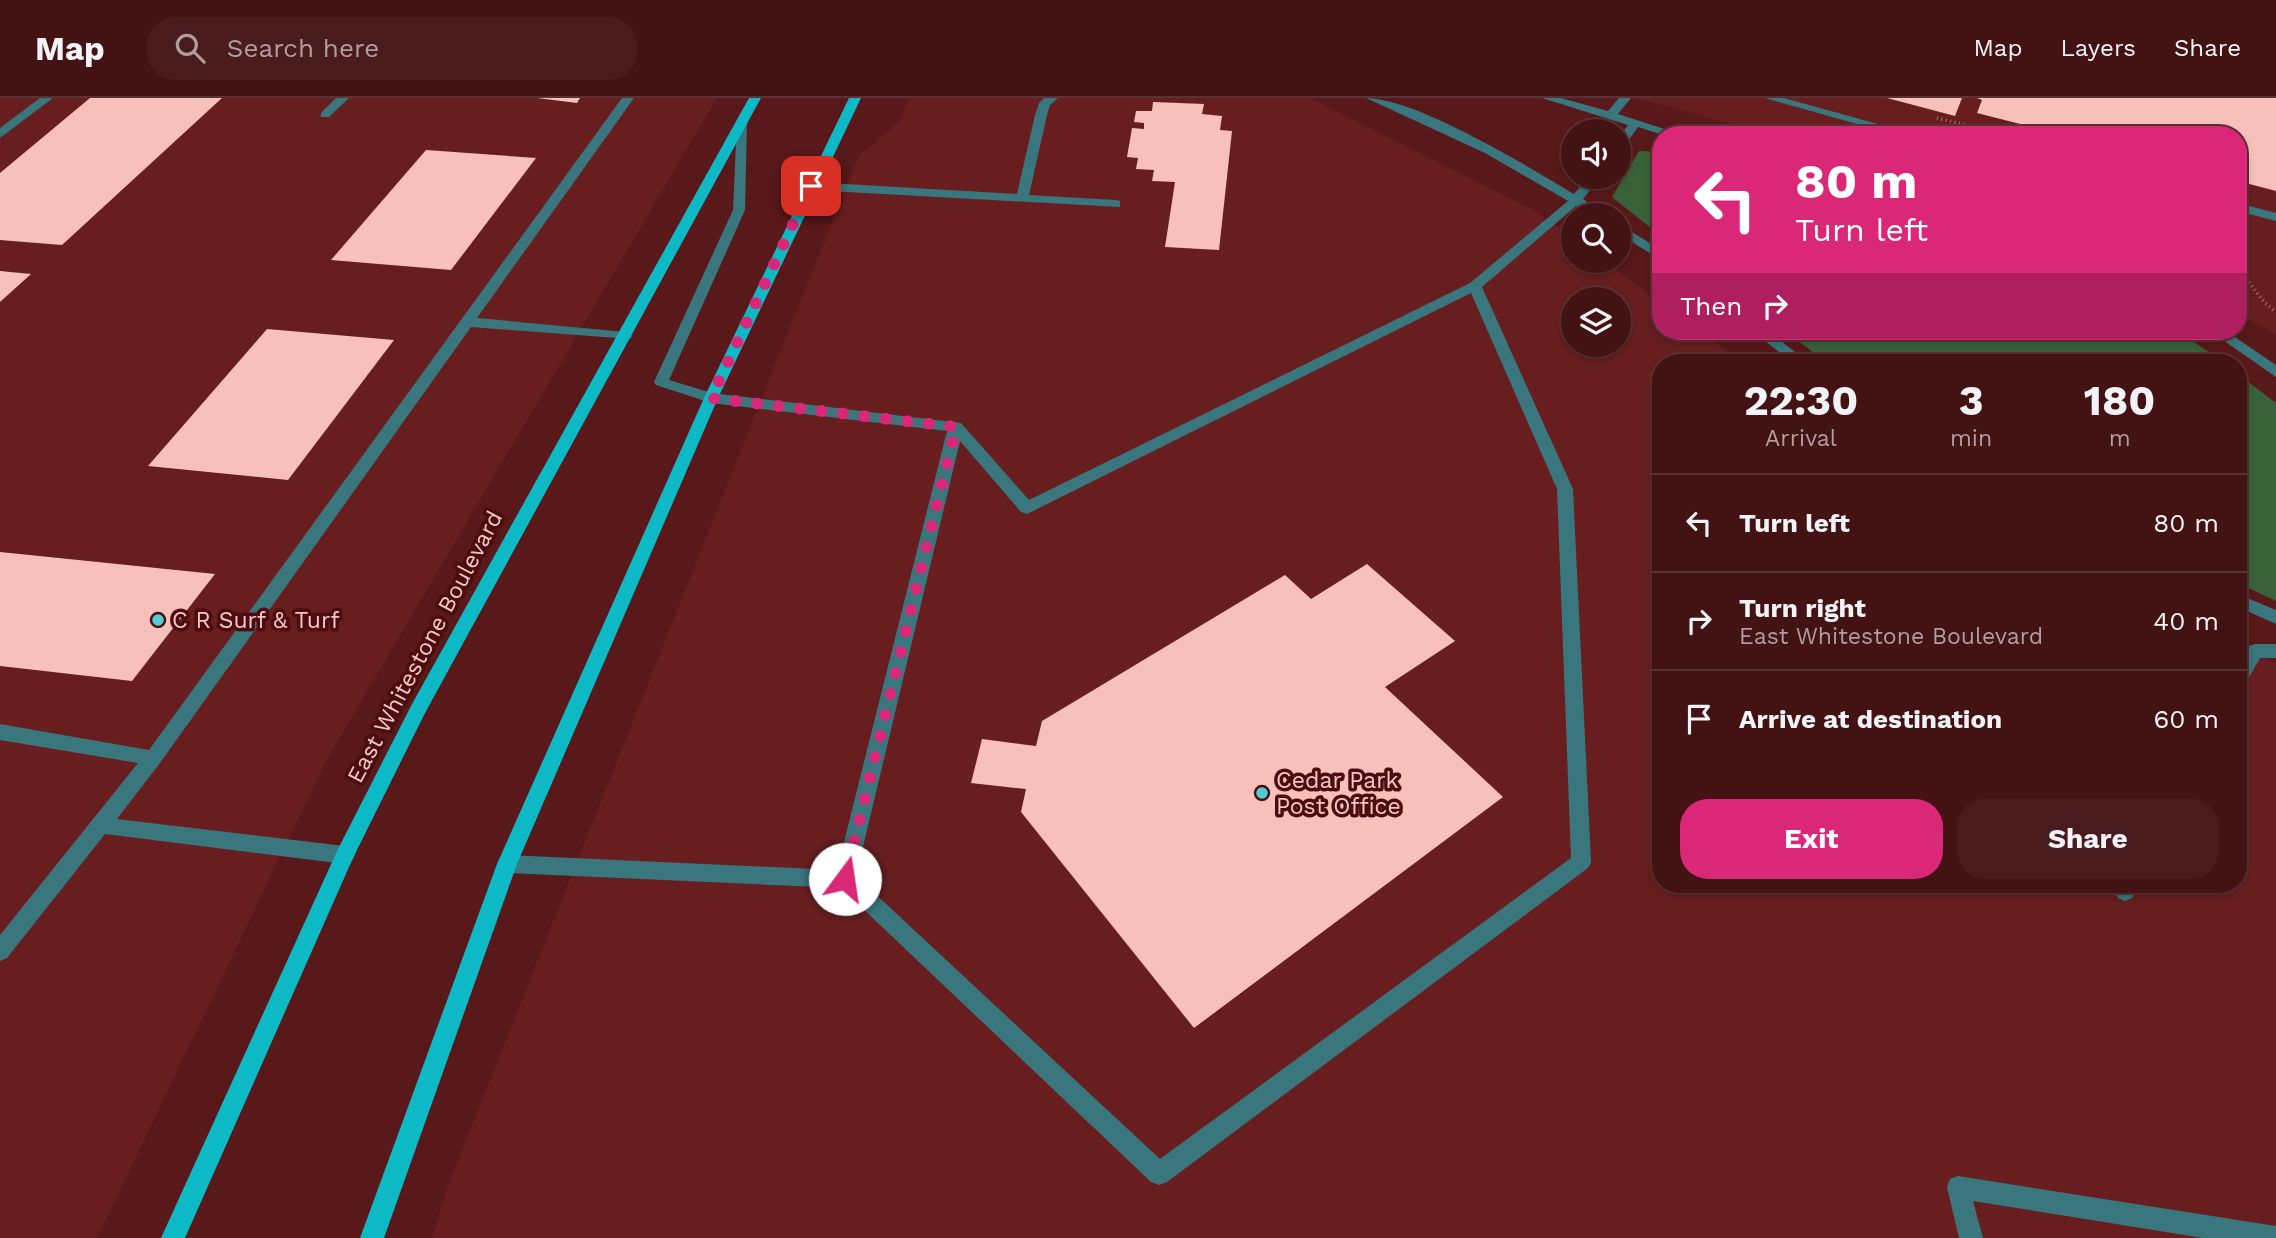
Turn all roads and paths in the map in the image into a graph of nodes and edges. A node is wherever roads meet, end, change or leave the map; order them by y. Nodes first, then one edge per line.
1 (47, 98) edge
2 (343, 98) edge
3 (628, 98) edge
4 (755, 98) edge
5 (855, 98) edge
6 (1052, 98) edge
7 (1372, 98) edge
8 (1548, 98) edge
9 (1625, 98) edge
10 (1771, 98) edge
11 (325, 115) dead end
12 (1610, 116) junction
13 (741, 122) junction
14 (1635, 123) junction
15 (1877, 126) edge
16 (1631, 128) edge
17 (1652, 128) edge
18 (0, 134) edge
19 (811, 186) junction
20 (1585, 189) edge
21 (1022, 198) junction
22 (1576, 200) junction
23 (1581, 203) edge
24 (1116, 204) dead end
25 (2247, 209) edge
26 (2276, 217) edge
27 (1631, 236) edge
28 (1652, 250) edge
29 (2247, 280) edge
30 (1475, 286) junction
31 (2276, 312) edge
32 (467, 322) junction
33 (625, 336) junction
34 (1771, 340) edge
35 (2230, 340) edge
36 (1790, 354) edge
37 (2276, 372) edge
38 (711, 398) junction
39 (956, 427) junction
40 (2247, 604) edge
41 (2276, 617) edge
42 (2276, 651) edge
43 (2247, 665) edge
44 (0, 732) edge
45 (153, 758) junction
46 (101, 825) junction
47 (345, 855) junction
48 (507, 864) junction
49 (845, 879) junction
50 (0, 951) edge
51 (173, 1238) edge
52 (372, 1238) edge
53 (1971, 1238) edge
54 (2276, 1238) edge

1 - 18 street
2 - 11 street
3 - 32 street
4 - 13 main road, East Whitestone Boulevard
5 - 19 main road
6 - 21 street
7 - 22 street
8 - 12 street
9 - 12 street
10 - 15 street
12 - 14 street
13 - 33 main road, East Whitestone Boulevard
13 - 38 street
14 - 16 street
14 - 17 street
19 - 21 street
19 - 38 main road
20 - 22 street
21 - 24 street
22 - 23 street
22 - 30 street
25 - 26 street
27 - 28 street
29 - 31 path
30 - 39 street
30 - 49 street
32 - 33 street
32 - 45 street
33 - 47 main road, East Whitestone Boulevard
34 - 36 street
35 - 37 street
38 - 39 street
38 - 48 main road
39 - 49 street
40 - 41 street
42 - 43 street
44 - 45 street
45 - 46 street
46 - 47 street
46 - 50 street
47 - 51 main road, East Whitestone Boulevard
48 - 49 street
48 - 52 main road
53 - 54 street

